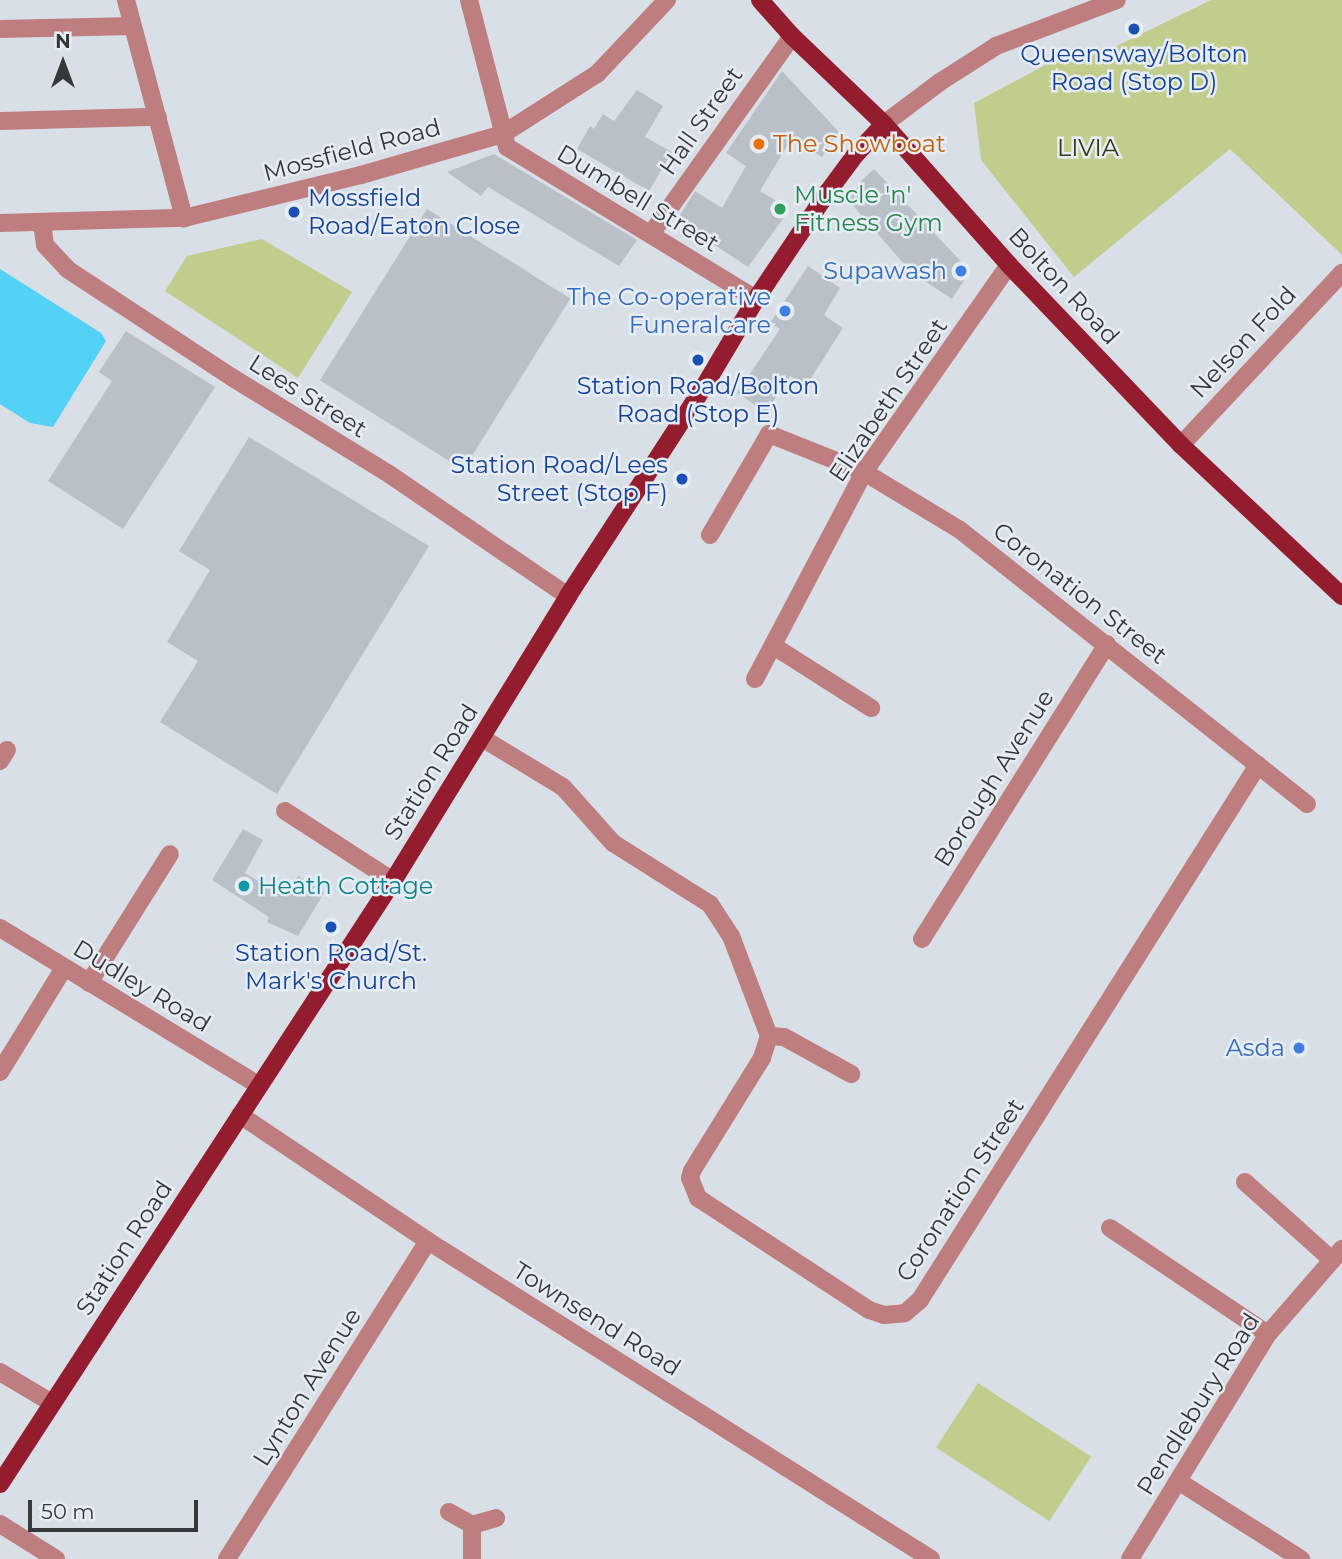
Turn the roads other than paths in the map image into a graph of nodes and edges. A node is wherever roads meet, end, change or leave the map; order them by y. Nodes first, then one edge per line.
1 (126, 0) edge
2 (469, 0) edge
3 (667, 0) edge
4 (760, 0) edge
5 (1117, 0) edge
6 (133, 26) junction
7 (0, 29) edge
8 (792, 36) junction
9 (158, 117) junction
10 (0, 121) edge
11 (884, 124) junction
12 (503, 134) junction
13 (184, 218) junction
14 (0, 223) edge
15 (42, 223) junction
16 (651, 234) junction
17 (1009, 265) junction
18 (1342, 273) edge
19 (756, 299) junction
20 (1181, 445) junction
21 (864, 472) junction
22 (710, 535) dead end
23 (568, 596) junction
24 (1342, 596) edge
25 (1107, 644) junction
26 (775, 647) junction
27 (755, 679) dead end
28 (871, 708) dead end
29 (482, 737) junction
30 (1258, 765) junction
31 (1307, 804) dead end
32 (285, 811) dead end
33 (170, 854) dead end
34 (393, 881) junction
35 (0, 928) edge
36 (922, 939) dead end
37 (64, 968) junction
38 (89, 983) junction
39 (769, 1036) junction
40 (0, 1072) edge
41 (851, 1074) dead end
42 (258, 1085) junction
43 (240, 1115) junction
44 (1245, 1182) dead end
45 (1110, 1228) dead end
46 (428, 1241) junction
47 (1337, 1255) edge
48 (1268, 1334) junction
49 (0, 1372) edge
50 (52, 1403) junction
51 (1178, 1481) junction
52 (0, 1484) edge
53 (449, 1512) dead end
54 (496, 1518) dead end
55 (0, 1524) edge
56 (471, 1525) junction
57 (56, 1559) edge
58 (227, 1559) edge
59 (472, 1559) edge
60 (931, 1559) edge
61 (1130, 1559) edge
62 (1301, 1559) edge

1 - 6 street
2 - 12 street
3 - 12 street, Mossfield Road
4 - 8 main road, Bolton Road
5 - 11 street
6 - 7 street
6 - 9 street
8 - 11 main road, Bolton Road
8 - 16 street, Hall Street
9 - 10 street
9 - 13 street
11 - 17 main road, Bolton Road
11 - 19 main road, Station Road
12 - 13 street, Mossfield Road
12 - 16 street, Dumbell Street
13 - 15 street, Mossfield Road
14 - 15 street, Mossfield Road
15 - 23 street, Lees Street
16 - 19 street, Dumbell Street
17 - 20 main road, Bolton Road
17 - 21 street, Elizabeth Street
18 - 20 street, Nelson Fold
19 - 23 main road, Station Road
20 - 24 main road, Bolton Road
21 - 22 street, Coronation Street
21 - 25 street, Coronation Street
21 - 26 street, Elizabeth Street
23 - 29 main road, Station Road
25 - 30 street, Coronation Street
25 - 36 street, Borough Avenue
26 - 27 street, Elizabeth Street
26 - 28 street
29 - 34 main road, Station Road
29 - 39 street
30 - 31 street, Coronation Street
30 - 39 street, Coronation Street
32 - 34 street
33 - 38 street
34 - 42 main road, Station Road
35 - 37 street, Dudley Road
37 - 38 street, Dudley Road
37 - 40 street
38 - 42 street, Dudley Road
39 - 41 street
42 - 43 main road, Station Road
43 - 46 street, Townsend Road
43 - 50 main road, Station Road
44 - 47 street
45 - 48 street
46 - 58 street, Lynton Avenue
46 - 60 street, Townsend Road
47 - 48 street, Pendlebury Road
48 - 51 street, Pendlebury Road
49 - 50 street
50 - 52 main road, Station Road
51 - 61 street, Pendlebury Road
51 - 62 street
53 - 56 street
54 - 56 street
55 - 57 street
56 - 59 street

